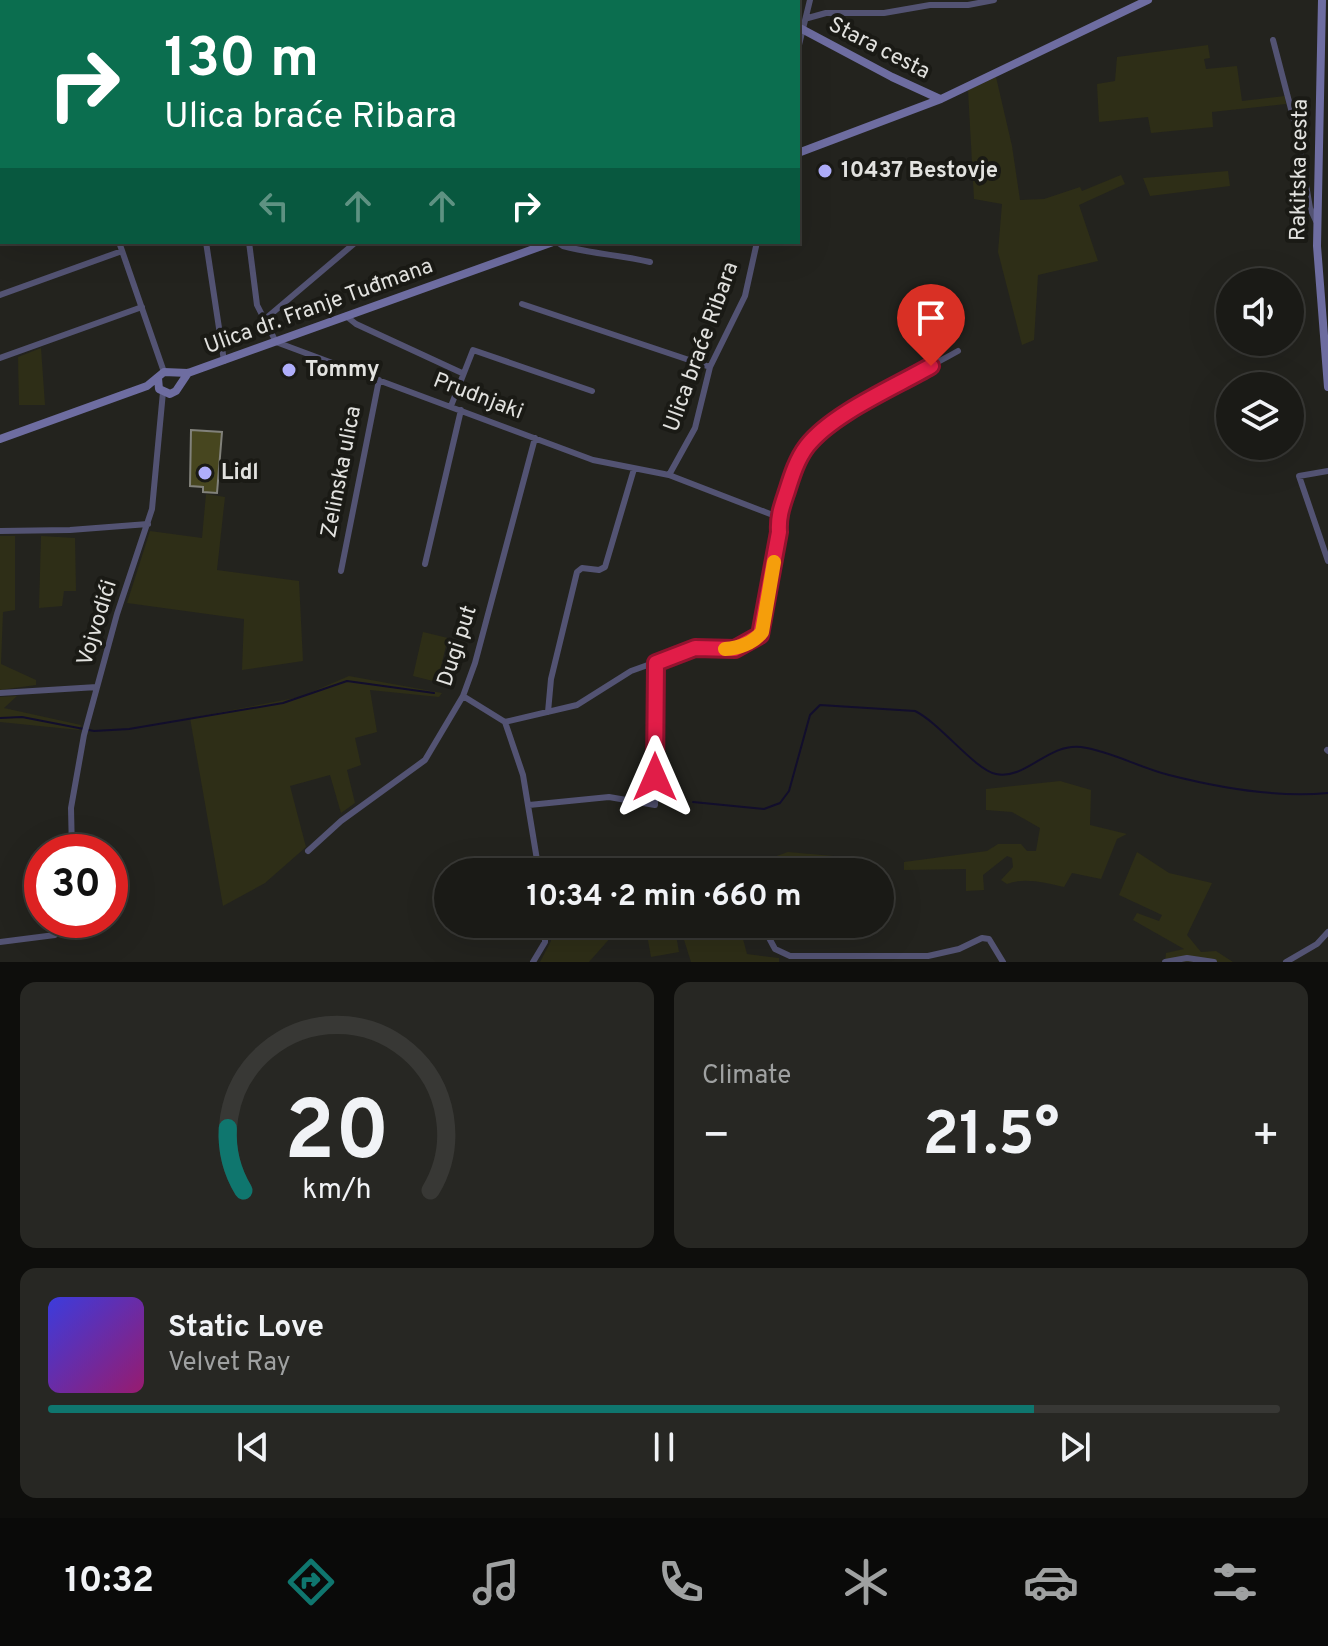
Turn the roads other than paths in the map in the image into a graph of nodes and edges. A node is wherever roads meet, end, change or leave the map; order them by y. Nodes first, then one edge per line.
1 (810, 0) edge
2 (994, 0) edge
3 (1148, 0) edge
4 (1322, 0) edge
5 (808, 18) junction
6 (800, 28) edge
7 (1273, 40) dead end
8 (1324, 85) edge
9 (941, 99) junction
10 (1323, 124) edge
11 (800, 152) edge
12 (1318, 160) junction
13 (1328, 161) edge
14 (1317, 177) junction
15 (1328, 178) edge
16 (1316, 221) junction
17 (120, 244) edge
18 (206, 244) edge
19 (249, 244) edge
20 (354, 244) edge
21 (549, 244) edge
22 (559, 244) edge
23 (757, 244) edge
24 (122, 251) junction
25 (650, 262) dead end
26 (0, 295) edge
27 (522, 304) dead end
28 (142, 307) junction
29 (346, 316) junction
30 (264, 320) junction
31 (276, 342) junction
32 (958, 351) dead end
33 (1, 356) edge
34 (224, 361) junction
35 (710, 367) junction
36 (175, 373) junction
37 (188, 373) junction
38 (462, 373) junction
39 (161, 375) junction
40 (379, 380) junction
41 (179, 385) junction
42 (147, 386) junction
43 (1328, 387) edge
44 (164, 391) junction
45 (592, 391) dead end
46 (451, 406) junction
47 (461, 410) junction
48 (535, 438) junction
49 (0, 439) edge
50 (634, 469) junction
51 (1328, 471) edge
52 (669, 475) junction
53 (778, 517) junction
54 (148, 524) junction
55 (0, 531) edge
56 (1328, 561) edge
57 (425, 564) dead end
58 (341, 571) dead end
59 (656, 663) junction
60 (97, 687) junction
61 (0, 693) edge
62 (463, 696) junction
63 (548, 712) junction
64 (505, 722) junction
65 (529, 805) junction
66 (72, 834) edge
67 (308, 851) dead end
68 (537, 858) edge
69 (1328, 932) edge
70 (31, 938) edge
71 (545, 938) edge
72 (769, 938) edge
73 (0, 942) edge
74 (827, 959) edge
75 (533, 962) edge
76 (1003, 962) edge
77 (1165, 962) edge
78 (1214, 962) edge
79 (1286, 962) edge

1 - 5 street
2 - 5 street
3 - 9 main road
4 - 8 main road, Rakitska cesta
5 - 6 street
6 - 9 main road, Stara cesta
7 - 16 street
8 - 10 main road, Rakitska cesta
9 - 11 main road
10 - 12 main road, Rakitska cesta
12 - 13 street
12 - 14 main road, Rakitska cesta
14 - 15 street
14 - 16 main road, Rakitska cesta
16 - 43 main road, Rakitska cesta
17 - 24 street
18 - 34 street
19 - 30 street
20 - 30 street
21 - 29 main road, Ulica dr. Franje Tuđmana
22 - 25 street
23 - 35 street, Ulica braće Ribara
24 - 26 street
24 - 28 street
27 - 35 street
28 - 33 street
28 - 39 street
29 - 31 main road, Ulica dr. Franje Tuđmana
29 - 38 street
30 - 31 street
31 - 34 main road, Ulica dr. Franje Tuđmana
31 - 40 street, Prudnjaki
32 - 53 street
34 - 37 main road, Ulica dr. Franje Tuđmana
35 - 52 street, Ulica braće Ribara
36 - 37 main road, Ulica dr. Franje Tuđmana
36 - 39 main road, Ulica dr. Franje Tuđmana
36 - 41 main road
37 - 41 main road, Ulica dr. Franje Tuđmana
38 - 45 street
38 - 46 street
39 - 42 main road
39 - 44 main road
40 - 46 street, Prudnjaki
40 - 58 street, Zelinska ulica
41 - 44 main road, Ulica dr. Franje Tuđmana
42 - 44 main road
42 - 49 main road
44 - 54 street, Vojvodići
46 - 47 street, Prudnjaki
47 - 48 street, Prudnjaki
47 - 57 street
48 - 50 street, Prudnjaki
48 - 62 street, Dugi put
50 - 52 street, Prudnjaki
50 - 63 street
51 - 56 street
52 - 53 street
53 - 59 street
54 - 55 street
54 - 60 street, Vojvodići
59 - 63 street
59 - 65 street
60 - 61 street
60 - 66 street, Vojvodići
62 - 64 street
62 - 67 street, Dugi put
63 - 64 street
64 - 65 street
65 - 68 street
69 - 79 street
70 - 73 street
71 - 75 street
72 - 74 street
74 - 76 street
77 - 78 street

